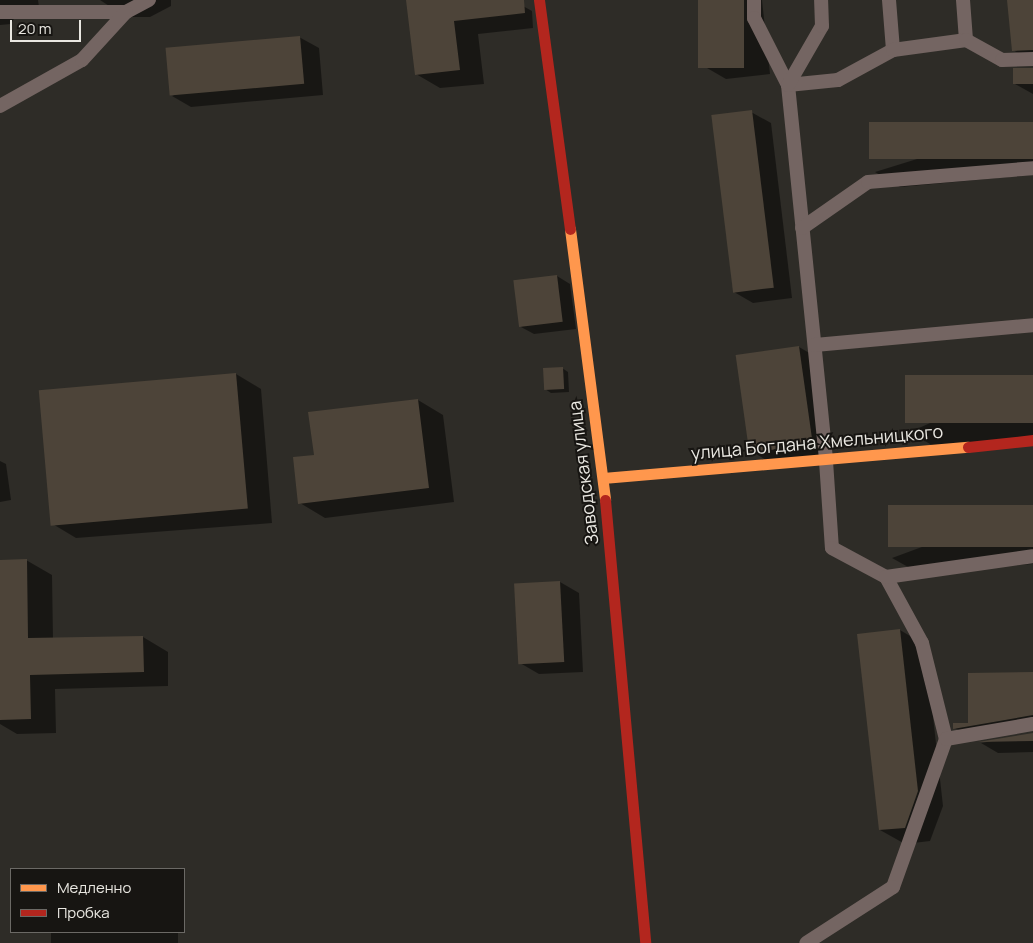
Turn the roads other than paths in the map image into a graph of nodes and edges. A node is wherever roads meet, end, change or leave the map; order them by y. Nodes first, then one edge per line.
1 (149, 0) edge
2 (539, 0) edge
3 (754, 0) edge
4 (821, 0) edge
5 (889, 0) edge
6 (963, 0) edge
7 (0, 12) edge
8 (126, 12) junction
9 (966, 40) junction
10 (893, 50) junction
11 (1033, 59) edge
12 (788, 85) junction
13 (0, 106) edge
14 (1033, 168) edge
15 (802, 228) junction
16 (1033, 325) edge
17 (814, 345) junction
18 (1033, 440) edge
19 (826, 461) junction
20 (603, 478) junction
21 (1033, 556) edge
22 (886, 577) junction
23 (1033, 724) edge
24 (946, 739) junction
25 (645, 943) edge
26 (806, 943) edge

1 - 8 lane
2 - 20 street, Заводская улица
3 - 12 lane
4 - 12 lane
5 - 10 lane
6 - 9 lane
7 - 8 lane
8 - 13 lane
9 - 10 lane
9 - 11 lane
10 - 12 lane
12 - 15 lane
14 - 15 lane
15 - 17 lane
16 - 17 lane
17 - 19 lane
18 - 19 street, улица Богдана Хмельницкого
19 - 20 street, улица Богдана Хмельницкого
19 - 22 lane
20 - 25 street, Заводская улица
21 - 22 lane
22 - 24 lane
23 - 24 lane
24 - 26 lane

